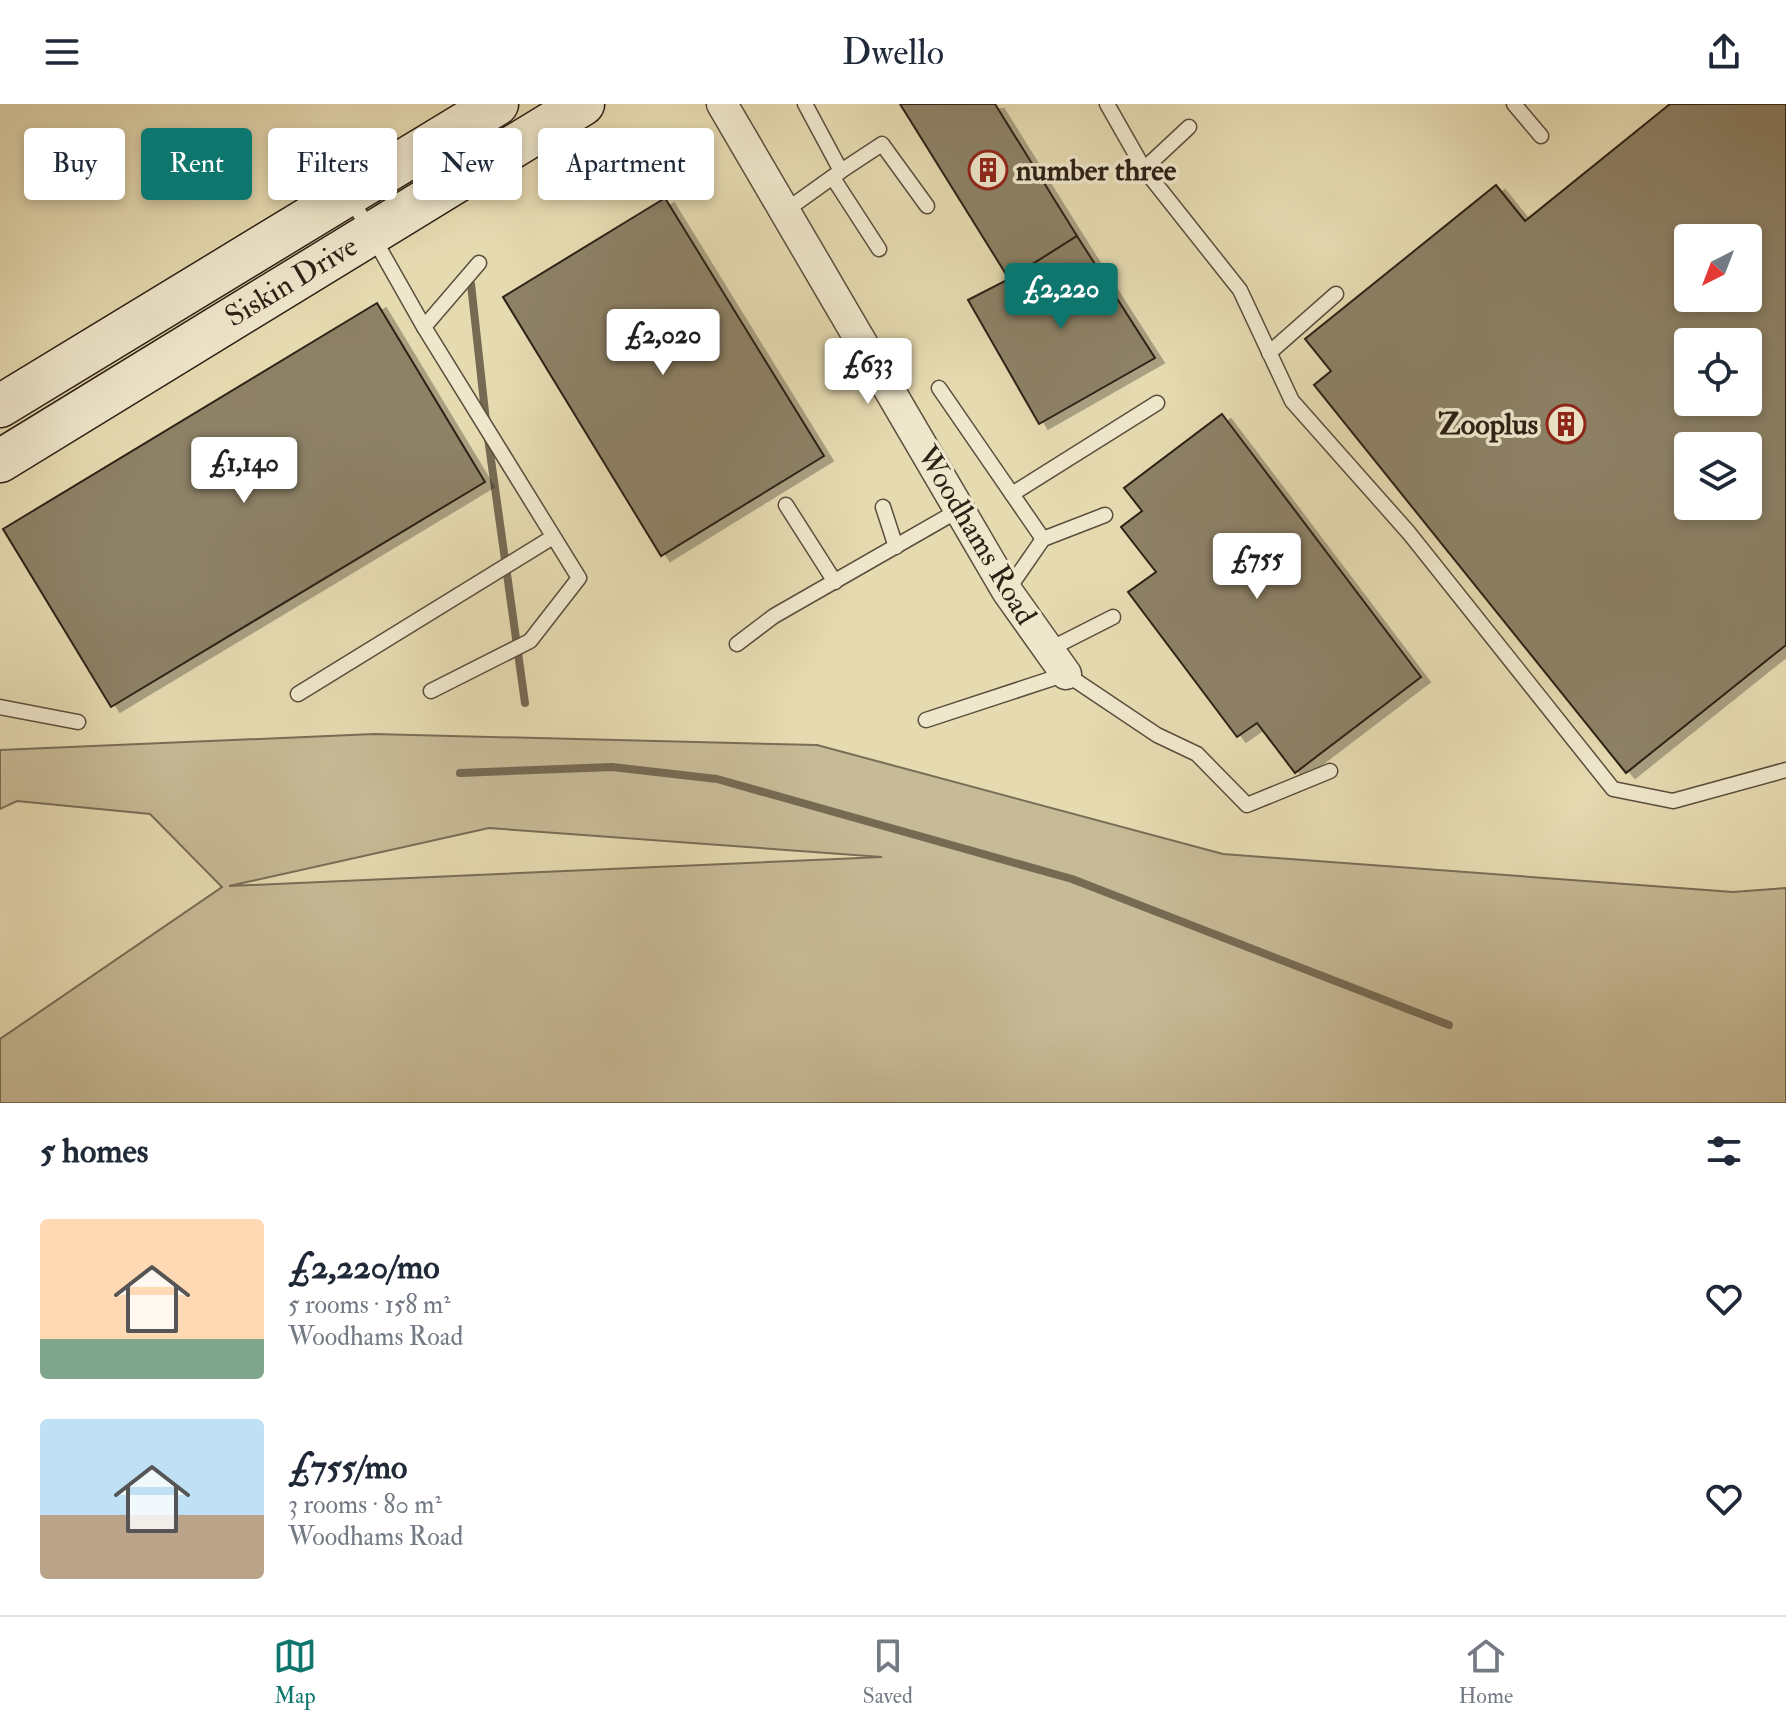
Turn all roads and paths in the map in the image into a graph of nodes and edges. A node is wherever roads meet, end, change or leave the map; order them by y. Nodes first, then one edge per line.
1 (497, 104) edge
2 (583, 104) edge
3 (722, 104) edge
4 (805, 104) edge
5 (1107, 104) edge
6 (1514, 104) edge
7 (1189, 127) dead end
8 (1541, 136) dead end
9 (397, 165) edge
10 (1144, 169) junction
11 (837, 174) junction
12 (339, 200) edge
13 (353, 200) edge
14 (927, 206) dead end
15 (785, 211) junction
16 (372, 232) junction
17 (879, 249) dead end
18 (479, 263) dead end
19 (1336, 294) dead end
20 (424, 327) junction
21 (1269, 353) junction
22 (939, 388) dead end
23 (1157, 403) dead end
24 (0, 406) edge
25 (0, 461) edge
26 (1012, 494) junction
27 (786, 505) dead end
28 (883, 507) dead end
29 (959, 510) junction
30 (1105, 515) dead end
31 (553, 537) junction
32 (1043, 539) junction
33 (896, 547) junction
34 (835, 582) junction
35 (1007, 591) junction
36 (1113, 617) dead end
37 (737, 644) dead end
38 (1057, 662) junction
39 (431, 691) dead end
40 (298, 694) dead end
41 (0, 707) edge
42 (926, 720) dead end
43 (78, 722) dead end
44 (1786, 770) edge
45 (1330, 771) dead end

1 - 9 street, Siskin Drive
2 - 16 street, Siskin Drive
3 - 15 street, Woodhams Road
4 - 11 lane
5 - 10 lane
6 - 8 lane
7 - 10 lane
10 - 21 lane
11 - 14 lane
11 - 15 lane
11 - 17 lane
12 - 24 street, Siskin Drive
13 - 16 lane
15 - 29 street, Woodhams Road
16 - 20 lane
16 - 25 street, Siskin Drive
18 - 20 lane
19 - 21 lane
20 - 31 lane
21 - 44 lane
22 - 26 lane
23 - 26 lane
26 - 32 lane
27 - 34 lane
28 - 33 lane
29 - 33 lane
29 - 35 street, Woodhams Road
30 - 32 lane
31 - 39 lane
31 - 40 lane
32 - 35 lane
33 - 34 lane
34 - 37 lane
35 - 38 street, Woodhams Road
36 - 38 lane
38 - 42 lane
38 - 45 lane
41 - 43 lane

